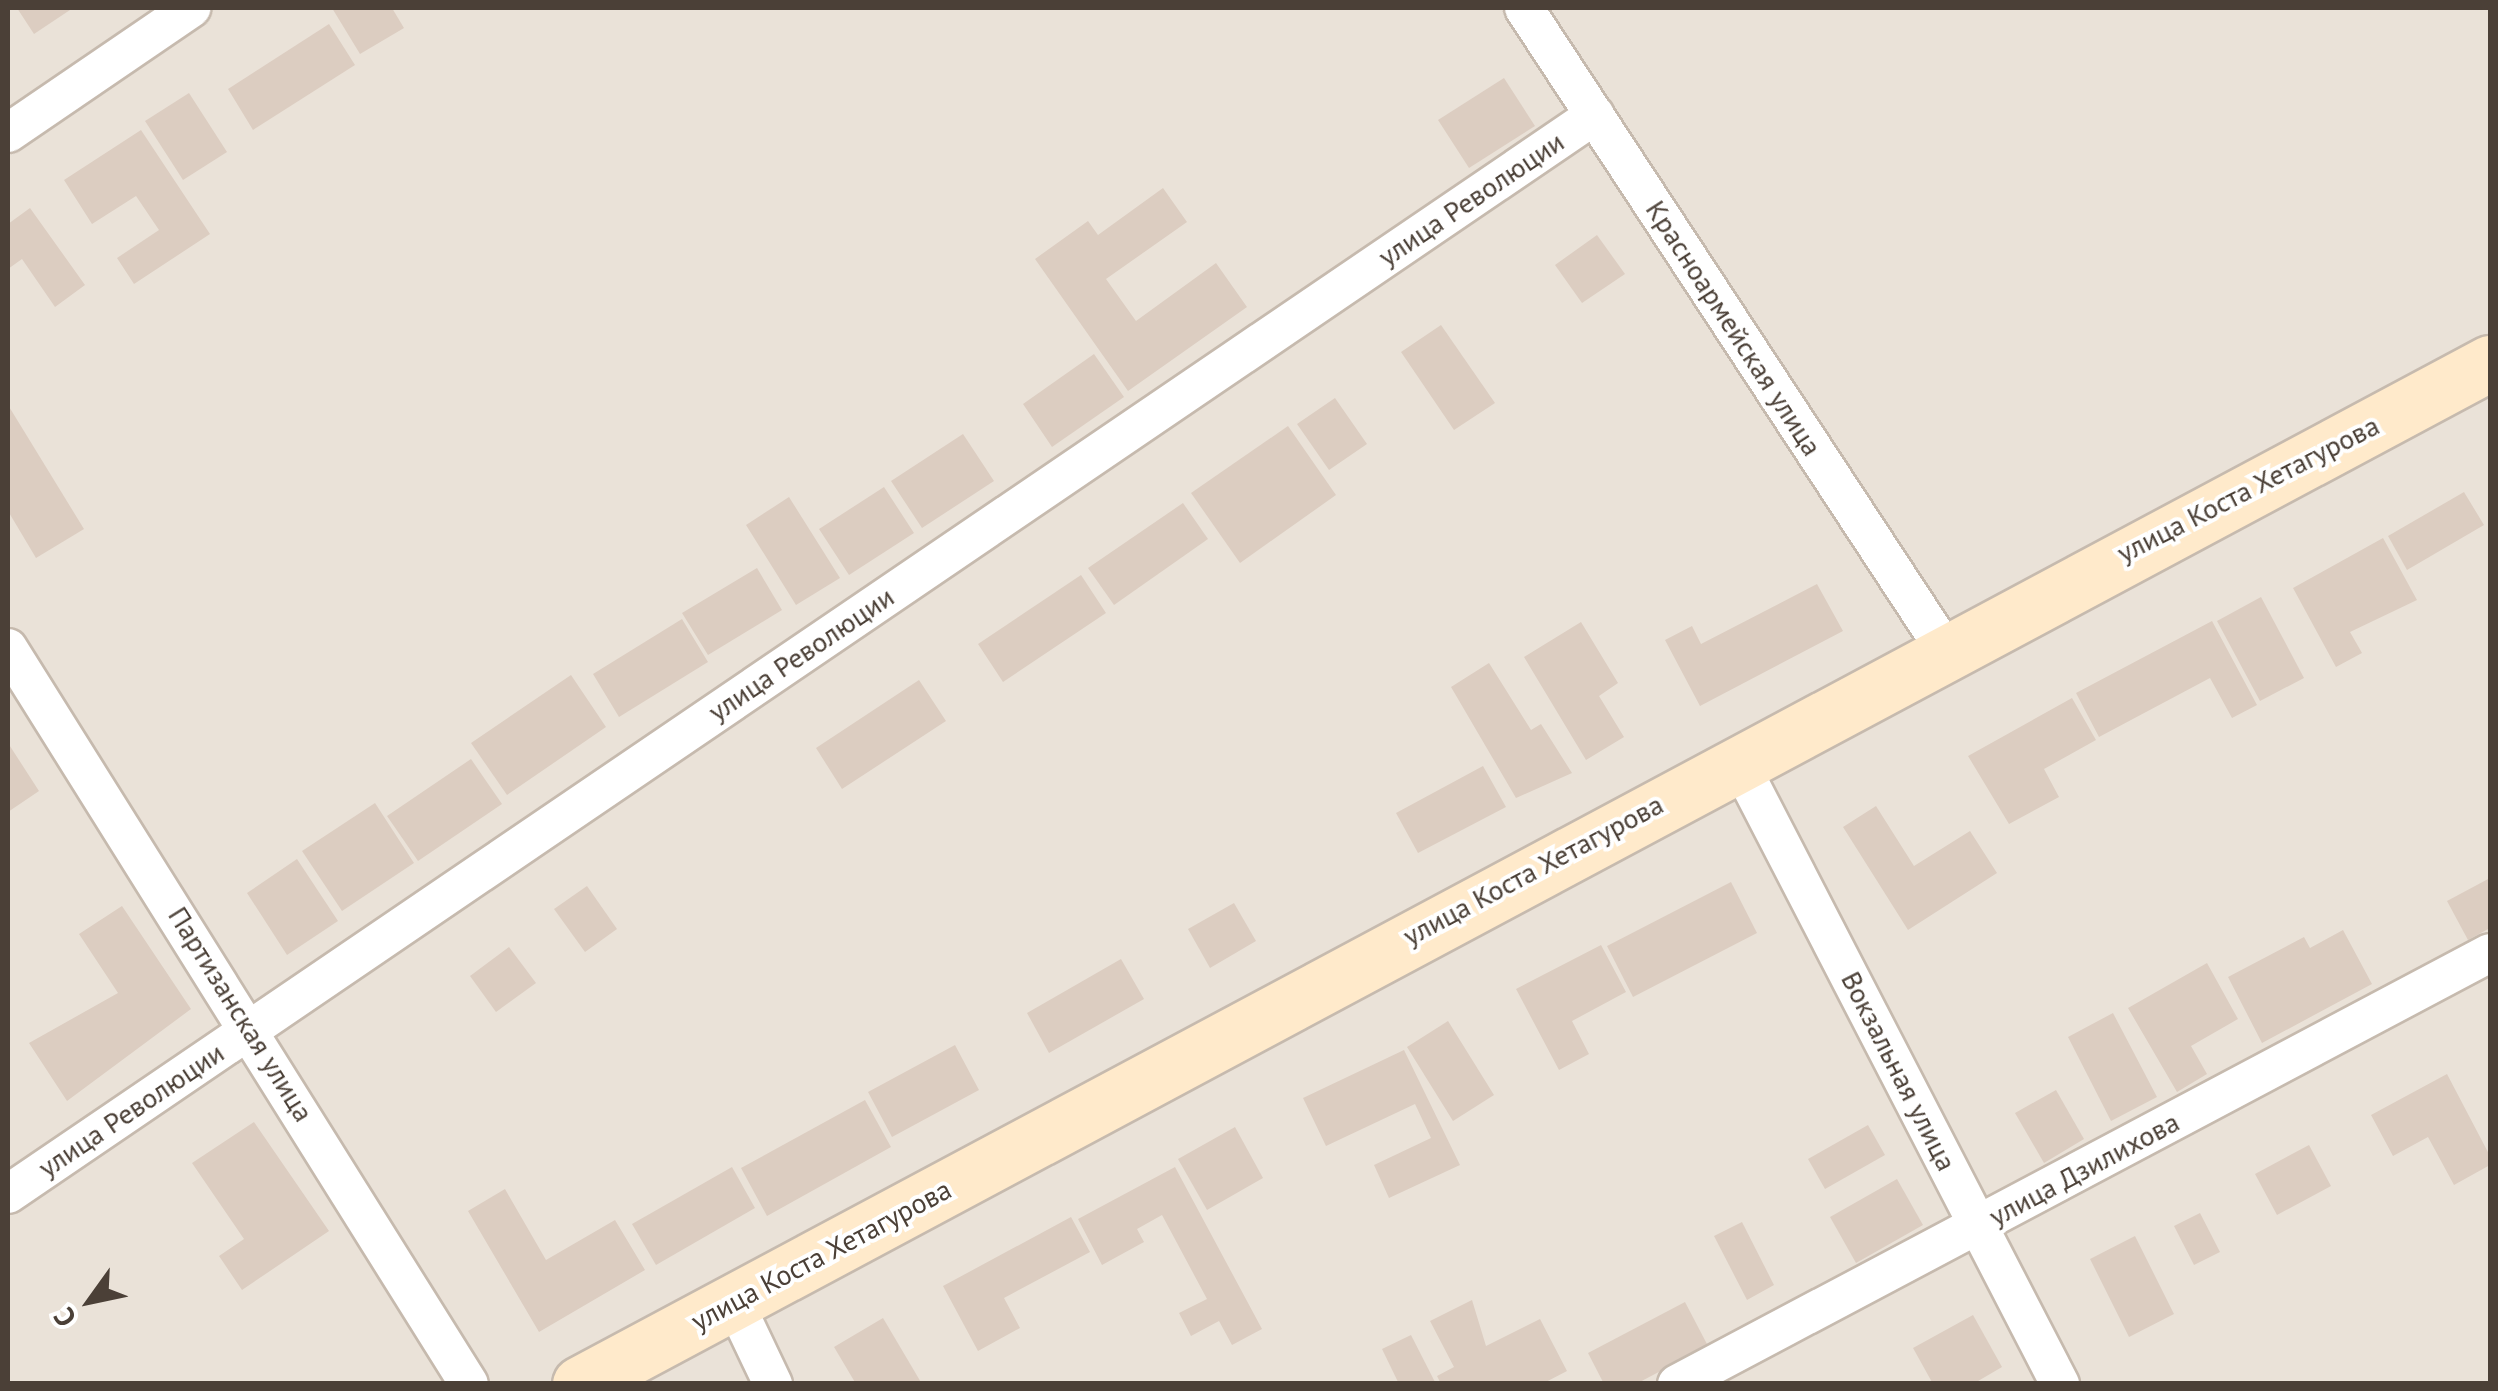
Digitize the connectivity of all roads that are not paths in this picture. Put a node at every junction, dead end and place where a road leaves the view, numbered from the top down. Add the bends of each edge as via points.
1 (190, 8) edge
2 (1524, 8) edge
3 (1595, 115) junction
4 (8, 132) edge
5 (2490, 364) edge
6 (8, 648) edge
7 (1944, 648) junction
8 (1737, 759) junction
9 (2490, 953) edge
10 (252, 1028) junction
11 (8, 1194) edge
12 (1978, 1225) junction
13 (734, 1302) junction
14 (469, 1384) edge
15 (580, 1384) edge
16 (773, 1384) edge
17 (1677, 1384) edge
18 (2060, 1384) edge

1 - 4 street
2 - 3 street, Красноармейская улица
3 - 7 street, Красноармейская улица
3 - 10 street, улица Революции
5 - 7 main road, улица Коста Хетагурова
6 - 10 street, Партизанская улица
7 - 8 main road, улица Коста Хетагурова
8 - 12 street, Вокзальная улица
8 - 13 main road, улица Коста Хетагурова
9 - 12 street, улица Дзилихова
10 - 11 street, улица Революции
10 - 14 street, Партизанская улица
12 - 17 street, улица Дзилихова
12 - 18 street, Вокзальная улица
13 - 15 main road, улица Коста Хетагурова
13 - 16 street

